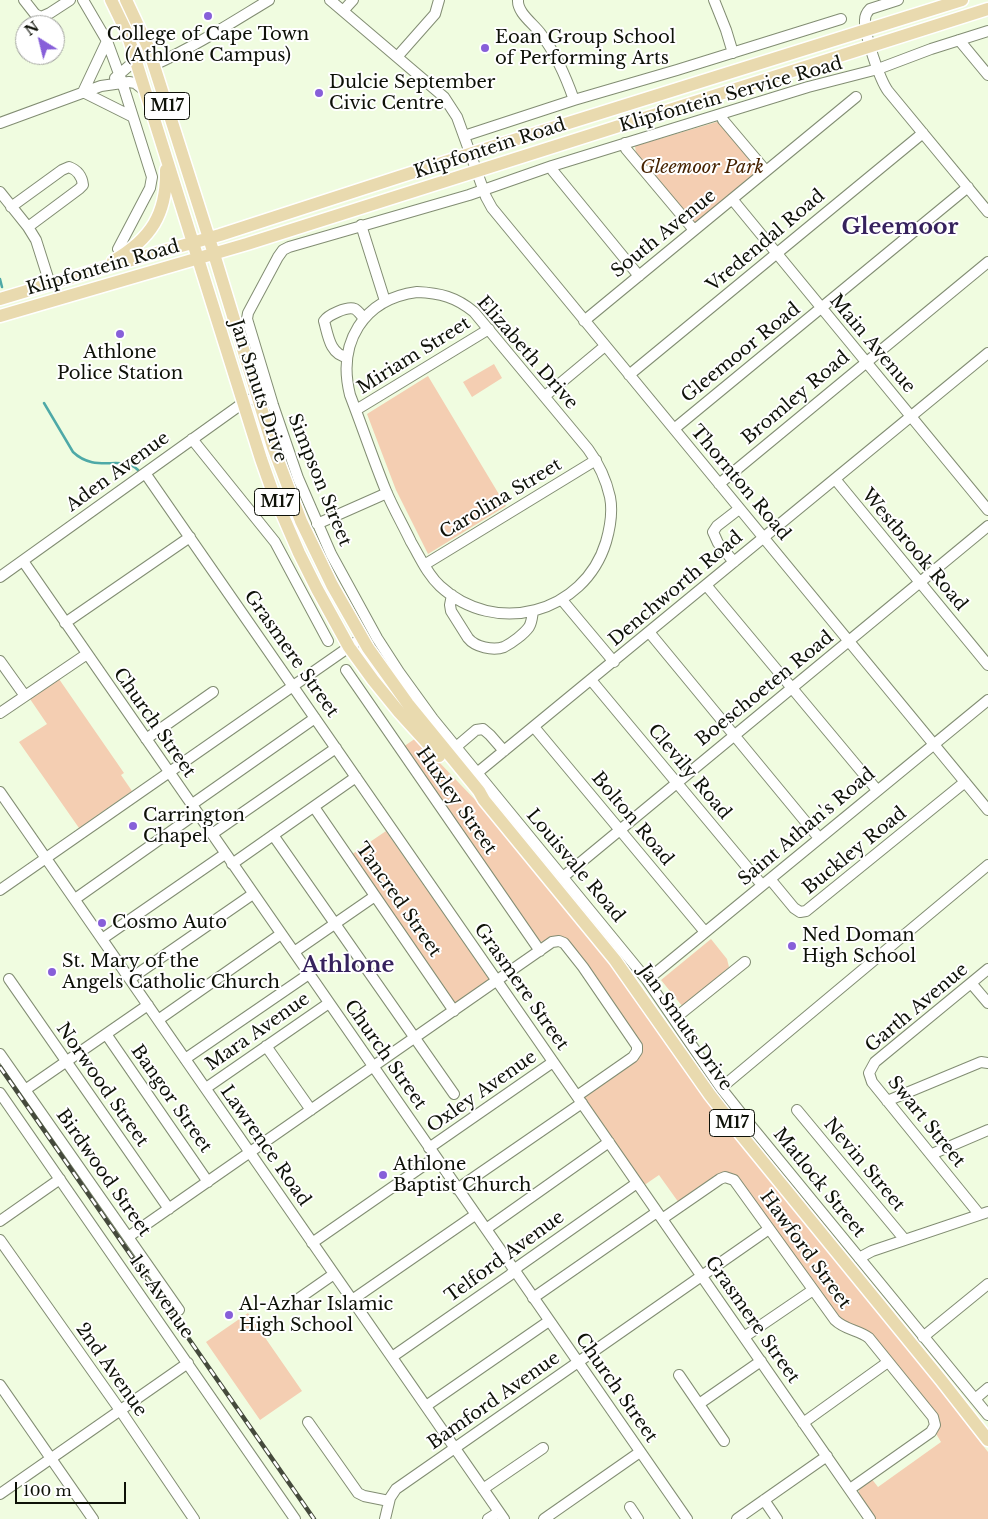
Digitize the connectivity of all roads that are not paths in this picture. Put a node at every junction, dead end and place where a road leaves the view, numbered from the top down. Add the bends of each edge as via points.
1 (24, 0) edge
2 (70, 0) edge
3 (83, 0) edge
4 (111, 0) edge
5 (126, 0) edge
6 (269, 0) edge
7 (330, 0) edge
8 (353, 0) edge
9 (439, 0) edge
10 (518, 0) edge
11 (714, 0) edge
12 (898, 0) edge
13 (962, 0) edge
14 (988, 10) edge
15 (343, 11) junction
16 (841, 19) dead end
17 (866, 30) junction
18 (988, 31) edge
19 (959, 40) junction
20 (107, 41) junction
21 (871, 47) junction
22 (733, 52) junction
23 (135, 56) junction
24 (397, 57) junction
25 (154, 65) junction
26 (878, 70) junction
27 (988, 74) edge
28 (121, 78) junction
29 (144, 90) junction
30 (83, 92) junction
31 (856, 97) dead end
32 (574, 100) junction
33 (721, 114) junction
34 (133, 118) junction
35 (0, 123) edge
36 (923, 133) junction
37 (464, 136) junction
38 (625, 143) junction
39 (471, 154) junction
40 (166, 155) junction
41 (552, 166) junction
42 (477, 171) junction
43 (766, 171) junction
44 (968, 187) junction
45 (484, 190) junction
46 (0, 192) edge
47 (732, 199) junction
48 (11, 207) junction
49 (988, 212) edge
50 (361, 226) junction
51 (28, 227) junction
52 (694, 230) junction
53 (208, 238) junction
54 (193, 243) junction
55 (118, 248) dead end
56 (776, 253) junction
57 (214, 254) junction
58 (198, 258) junction
59 (988, 262) edge
60 (100, 269) junction
61 (639, 276) junction
62 (50, 284) junction
63 (0, 300) edge
64 (385, 301) junction
65 (821, 308) junction
66 (1, 316) edge
67 (364, 319) junction
68 (584, 320) junction
69 (489, 329) junction
70 (605, 346) junction
71 (988, 354) edge
72 (347, 357) junction
73 (866, 362) junction
74 (629, 375) junction
75 (256, 396) junction
76 (545, 396) junction
77 (243, 403) junction
78 (356, 410) junction
79 (911, 417) junction
80 (674, 429) junction
81 (192, 439) junction
82 (596, 460) junction
83 (145, 473) junction
84 (835, 479) junction
85 (719, 484) junction
86 (387, 493) junction
87 (739, 509) junction
88 (988, 510) edge
89 (317, 524) junction
90 (988, 526) edge
91 (190, 537) junction
92 (764, 538) junction
93 (23, 561) junction
94 (734, 562) junction
95 (424, 565) junction
96 (0, 577) edge
97 (920, 582) junction
98 (706, 585) junction
99 (452, 595) junction
100 (562, 600) junction
101 (533, 611) junction
102 (65, 623) junction
103 (649, 632) junction
104 (362, 638) junction
105 (328, 641) dead end
106 (849, 641) junction
107 (349, 647) junction
108 (87, 654) junction
109 (0, 661) edge
110 (614, 662) junction
111 (988, 665) edge
112 (346, 670) dead end
113 (592, 680) junction
114 (293, 686) junction
115 (792, 688) junction
116 (213, 692) dead end
117 (25, 696) junction
118 (988, 700) edge
119 (0, 714) edge
120 (315, 718) junction
121 (534, 727) junction
122 (734, 735) junction
123 (146, 739) junction
124 (933, 744) junction
125 (456, 747) junction
126 (336, 748) junction
127 (504, 751) junction
128 (169, 772) junction
129 (477, 773) junction
130 (356, 777) junction
131 (965, 782) junction
132 (678, 783) junction
133 (877, 790) junction
134 (0, 792) edge
135 (484, 800) junction
136 (986, 803) edge
137 (314, 807) junction
138 (194, 809) junction
139 (620, 830) junction
140 (212, 834) junction
141 (273, 835) junction
142 (819, 838) junction
143 (226, 854) junction
144 (46, 858) junction
145 (232, 864) junction
146 (988, 865) edge
147 (563, 877) junction
148 (766, 882) junction
149 (2, 885) edge
150 (253, 894) junction
151 (375, 896) junction
152 (75, 899) junction
153 (335, 924) junction
154 (705, 932) junction
155 (281, 934) junction
156 (102, 939) junction
157 (540, 951) junction
158 (294, 952) junction
159 (745, 962) dead end
160 (988, 970) edge
161 (309, 974) junction
162 (9, 980) dead end
163 (130, 980) junction
164 (647, 980) junction
165 (497, 981) junction
166 (972, 983) junction
167 (329, 1002) junction
168 (988, 1003) edge
169 (148, 1005) junction
170 (454, 1011) junction
171 (158, 1020) junction
172 (674, 1020) junction
173 (106, 1034) junction
174 (415, 1038) junction
175 (266, 1046) junction
176 (0, 1054) edge
177 (185, 1059) junction
178 (66, 1062) junction
179 (553, 1062) junction
180 (987, 1062) edge
181 (373, 1067) junction
182 (869, 1073) joint
183 (206, 1088) junction
184 (721, 1088) junction
185 (25, 1090) junction
186 (0, 1093) edge
187 (454, 1094) dead end
188 (579, 1100) junction
189 (887, 1101) junction
190 (311, 1110) junction
191 (797, 1110) dead end
192 (988, 1130) edge
193 (609, 1142) junction
194 (250, 1153) junction
195 (432, 1153) junction
196 (932, 1154) junction
197 (60, 1180) junction
198 (208, 1182) junction
199 (637, 1183) junction
200 (457, 1189) junction
201 (169, 1209) junction
202 (984, 1213) edge
203 (475, 1215) junction
204 (660, 1215) junction
205 (0, 1221) edge
206 (769, 1229) junction
207 (486, 1230) junction
208 (128, 1237) junction
209 (0, 1240) edge
210 (905, 1240) junction
211 (312, 1243) junction
212 (859, 1258) junction
213 (514, 1271) junction
214 (334, 1274) junction
215 (702, 1276) junction
216 (988, 1284) edge
217 (813, 1290) junction
218 (533, 1298) junction
219 (352, 1300) junction
220 (291, 1304) dead end
221 (179, 1310) dead end
222 (549, 1321) junction
223 (744, 1337) junction
224 (923, 1337) junction
225 (392, 1357) junction
226 (761, 1361) junction
227 (578, 1362) junction
228 (888, 1362) junction
229 (188, 1364) junction
230 (679, 1375) dead end
231 (0, 1385) edge
232 (988, 1388) edge
233 (975, 1399) junction
234 (699, 1404) junction
235 (426, 1406) junction
236 (120, 1410) junction
237 (988, 1415) edge
238 (308, 1422) dead end
239 (803, 1422) junction
240 (988, 1440) edge
241 (724, 1441) dead end
242 (455, 1448) junction
243 (543, 1448) dead end
244 (640, 1452) junction
245 (826, 1456) junction
246 (51, 1458) junction
247 (483, 1489) junction
248 (850, 1489) junction
249 (0, 1494) edge
250 (764, 1500) junction
251 (389, 1501) junction
252 (630, 1507) dead end
253 (501, 1515) edge
254 (93, 1519) edge
255 (194, 1519) edge
256 (295, 1519) edge
257 (385, 1519) edge
258 (488, 1519) edge
259 (544, 1519) edge
260 (638, 1519) edge
261 (687, 1519) edge
262 (736, 1519) edge
263 (777, 1519) edge
264 (870, 1519) edge

1 - 2 street via 41,17
3 - 20 street
4 - 23 main road, Jan Smuts Drive / M17
5 - 25 main road, Jan Smuts Drive / M17
6 - 25 street
7 - 15 street, Thornton Road
8 - 15 street
9 - 24 street via 434,14
10 - 32 street via 520,10 541,33 560,64
11 - 22 street
12 - 17 street via 870,9 865,20
13 - 17 main road, Klipfontein Road
14 - 21 main road, Klipfontein Road
15 - 24 street, Thornton Road
16 - 22 street
17 - 21 street
17 - 39 main road, Klipfontein Road
18 - 19 street, Klipfontein Service Road
19 - 26 street, Klipfontein Service Road
19 - 27 street
20 - 28 street
20 - 30 street
21 - 26 street
21 - 42 main road, Klipfontein Road
22 - 32 street
23 - 28 street
23 - 29 main road, Jan Smuts Drive / M17
24 - 37 street, Thornton Road via 450,104
25 - 53 main road, Jan Smuts Drive / M17
26 - 33 street, Klipfontein Service Road via 821,83
26 - 36 street via 888,91
28 - 29 street
28 - 30 street
28 - 34 street
29 - 40 main road, Jan Smuts Drive / M17
30 - 34 street
30 - 35 street
31 - 43 street, South Avenue
32 - 37 street
33 - 38 street, Klipfontein Service Road
33 - 43 street
34 - 55 street via 151,173 151,183
36 - 44 street
36 - 56 street, Vredendal Road
37 - 39 street, Thornton Road
38 - 41 street, Klipfontein Service Road
38 - 52 street via 628,151
39 - 42 street, Thornton Road
39 - 53 main road, Klipfontein Road
40 - 54 main road, Jan Smuts Drive / M17
40 - 60 main road via 164,201 156,220 135,247
41 - 45 street, Klipfontein Service Road
41 - 61 street
42 - 45 street, Thornton Road
42 - 57 main road, Klipfontein Road
43 - 47 street, South Avenue
44 - 49 street
44 - 65 street, Gleemoor Road
45 - 50 street, Simpson Street
45 - 68 street, Thornton Road via 492,208
46 - 48 street
47 - 52 street, South Avenue
47 - 56 street, Main Avenue
48 - 51 street
48 - 51 street via 62,170 69,167 75,170 83,185
50 - 64 street
50 - 89 street, Simpson Street via 283,250 247,316 275,412
51 - 62 street via 36,240
52 - 61 street, South Avenue
53 - 54 main road, Klipfontein Road
53 - 57 main road, Jan Smuts Drive / M17
54 - 58 main road, Jan Smuts Drive / M17
54 - 60 main road, Klipfontein Road
56 - 65 street, Main Avenue
56 - 74 street, Vredendal Road
57 - 58 main road, Klipfontein Road
57 - 75 main road, Jan Smuts Drive / M17
58 - 66 main road, Klipfontein Road
58 - 77 main road, Jan Smuts Drive / M17
59 - 73 street, Bromley Road
60 - 62 main road, Klipfontein Road
61 - 68 street, South Avenue
62 - 63 main road, Klipfontein Road
64 - 67 street, Elizabeth Drive
64 - 69 street, Elizabeth Drive via 417,292 442,294 468,307
65 - 73 street, Main Avenue
65 - 80 street, Gleemoor Road
67 - 72 street, Elizabeth Drive
67 - 72 street via 356,310 349,308 328,315 324,321 335,352
68 - 70 street, Thornton Road
69 - 76 street, Elizabeth Drive
69 - 78 street, Miriam Street
70 - 74 street, Thornton Road
70 - 76 street
71 - 79 street, Denchworth Road
72 - 78 street, Elizabeth Drive via 346,380
73 - 79 street, Main Avenue
73 - 85 street, Bromley Road
74 - 80 street, Thornton Road
75 - 77 street, Aden Avenue
75 - 104 main road, Jan Smuts Drive / M17 via 301,521
76 - 82 street, Elizabeth Drive
77 - 81 street, Aden Avenue
77 - 107 main road, Jan Smuts Drive / M17 via 287,525
78 - 86 street, Elizabeth Drive
79 - 84 street, Denchworth Road
79 - 88 street, Main Avenue
80 - 85 street, Thornton Road
81 - 83 street, Aden Avenue
81 - 105 street via 275,542
82 - 95 street, Carolina Street
82 - 100 street, Elizabeth Drive via 610,499 608,536 598,562 588,576
83 - 91 street, Grasmere Street
83 - 93 street, Aden Avenue
84 - 92 street, Denchworth Road
84 - 97 street, Westbrook Road
85 - 87 street, Thornton Road
86 - 89 street
86 - 95 street, Elizabeth Drive
87 - 92 street, Thornton Road
87 - 94 street via 713,532
89 - 125 street, Simpson Street via 377,638 413,693
90 - 97 street, Boeschoeten Road
91 - 102 street
91 - 114 street, Grasmere Street
92 - 94 street, Denchworth Road
92 - 106 street, Thornton Road
93 - 96 street, Aden Avenue
93 - 102 street, Church Street
94 - 98 street, Denchworth Road
95 - 99 street, Elizabeth Drive via 440,586
97 - 106 street, Boeschoeten Road
97 - 111 street, Westbrook Road
98 - 103 street, Denchworth Road
98 - 115 street
99 - 101 street, Elizabeth Drive via 486,611 505,614
99 - 101 street via 451,611 468,638 478,645 498,648 507,645 528,629
100 - 101 street, Elizabeth Drive
100 - 110 street
102 - 108 street, Church Street
103 - 110 street, Denchworth Road
103 - 122 street
104 - 107 street
104 - 135 main road, Jan Smuts Drive / M17 via 408,704
106 - 115 street, Boeschoeten Road
106 - 124 street, Thornton Road
107 - 114 street
107 - 135 main road, Jan Smuts Drive / M17 via 399,712
108 - 117 street
108 - 123 street, Church Street
109 - 117 street
110 - 113 street, Denchworth Road
112 - 157 street, Huxley Street
113 - 121 street, Denchworth Road
113 - 132 street, Clevily Road
114 - 120 street, Grasmere Street
114 - 128 street
115 - 122 street, Boeschoeten Road
115 - 133 street
116 - 123 street
117 - 119 street
118 - 124 street, Saint Athan's Road
120 - 126 street, Grasmere Street
120 - 138 street
121 - 127 street, Denchworth Road
121 - 139 street, Bolton Road
122 - 132 street, Boeschoeten Road
122 - 142 street
123 - 128 street, Church Street
124 - 131 street, Thornton Road
124 - 133 street, Saint Athan's Road
125 - 127 street via 476,730 483,729
125 - 129 street, Simpson Street
126 - 130 street, Grasmere Street
126 - 140 street
127 - 129 street, Denchworth Road
128 - 138 street, Church Street
128 - 144 street
129 - 147 street, Louisvale Road
130 - 137 street
130 - 165 street, Grasmere Street
131 - 136 street, Thornton Road
131 - 148 street, Buckley Road via 806,912 794,908
132 - 139 street, Boeschoeten Road
132 - 148 street, Clevily Road
133 - 142 street, Saint Athan's Road
134 - 144 street, Lawrence Road
135 - 240 main road, Jan Smuts Drive / M17 via 615,960 738,1131
137 - 141 street
137 - 151 street, Tancred Street
138 - 140 street, Church Street
138 - 152 street
139 - 147 street, Boeschoeten Road
139 - 154 street, Bolton Road
140 - 143 street, Church Street
141 - 145 street
141 - 153 street
142 - 148 street, Saint Athan's Road
143 - 145 street, Church Street
143 - 156 street
144 - 149 street
144 - 152 street, Lawrence Road
145 - 150 street, Church Street
146 - 184 street
147 - 164 street, Louisvale Road
148 - 154 street, Saint Athan's Road
150 - 155 street, Church Street
150 - 163 street
151 - 153 street
151 - 170 street, Tancred Street
152 - 156 street, Lawrence Road
153 - 158 street
153 - 174 street
154 - 164 street, Saint Athan's Road
155 - 158 street, Church Street
155 - 171 street
156 - 163 street, Lawrence Road
157 - 165 street
157 - 188 street via 554,941 564,943 637,1046 633,1057
158 - 161 street, Church Street
159 - 172 street
160 - 166 street, Garth Avenue
161 - 167 street, Church Street
161 - 177 street
162 - 178 street, Norwood Street
163 - 169 street, Lawrence Road
164 - 172 street, Matlock Street
165 - 170 street
165 - 179 street, Grasmere Street
166 - 168 street
166 - 182 street, Garth Avenue via 875,1062
167 - 175 street, Mara Avenue
167 - 181 street, Church Street
169 - 171 street, Lawrence Road
169 - 173 street
170 - 174 street
171 - 177 street, Lawrence Road
172 - 184 street, Matlock Street
173 - 178 street
173 - 198 street, Bangor Street
174 - 181 street
174 - 187 street
175 - 183 street, Mara Avenue
175 - 190 street
176 - 185 street, Birdwood Street
177 - 183 street, Lawrence Road
178 - 185 street
178 - 201 street, Norwood Street
179 - 188 street, Grasmere Street
179 - 195 street, Oxley Avenue
180 - 189 street via 980,1062
181 - 190 street
181 - 195 street, Church Street
182 - 189 street, Swart Street
183 - 194 street, Lawrence Road
184 - 212 street, Matlock Street
185 - 208 street, Birdwood Street
186 - 197 street, 1st Avenue
188 - 193 street, Grasmere Street
188 - 200 street
189 - 196 street, Swart Street
190 - 194 street
191 - 210 street, Nevin Street
192 - 196 street
193 - 199 street, Grasmere Street
193 - 207 street
194 - 198 street
194 - 211 street, Lawrence Road
195 - 200 street, Church Street
195 - 211 street, Oxley Avenue
196 - 202 street, Swart Street
197 - 205 street
197 - 229 street, 1st Avenue
198 - 201 street
199 - 204 street, Grasmere Street
199 - 213 street, Telford Avenue
200 - 203 street, Church Street
201 - 208 street
202 - 210 street
203 - 207 street, Church Street
203 - 219 street
204 - 206 street, Hawford Street via 720,1179 728,1178 736,1182
204 - 215 street, Grasmere Street
204 - 218 street
206 - 215 street, Bamford Avenue
206 - 217 street, Hawford Street
207 - 213 street, Church Street
208 - 221 street, Birdwood Street
209 - 236 street, 2nd Avenue
210 - 212 street
211 - 214 street, Lawrence Road
212 - 224 street, Matlock Street
213 - 218 street, Church Street
213 - 225 street, Telford Avenue
214 - 219 street, Lawrence Road
214 - 220 street
215 - 223 street, Grasmere Street
215 - 227 street, Bamford Avenue
216 - 224 street
217 - 223 street
217 - 228 street, Hawford Street via 837,1323 866,1336
218 - 222 street, Church Street
219 - 225 street, Lawrence Road
222 - 227 street, Church Street
222 - 235 street
223 - 226 street, Grasmere Street
224 - 233 street, Matlock Street
225 - 235 street, Lawrence Road
226 - 234 street
226 - 239 street, Grasmere Street
227 - 242 street, Bamford Avenue
227 - 244 street, Church Street
228 - 239 street
228 - 248 street, Hawford Street via 933,1417 935,1425 929,1434
229 - 236 street
229 - 256 street, 1st Avenue
230 - 234 street
231 - 246 street
232 - 233 street
233 - 237 street, Matlock Street
234 - 241 street
235 - 242 street, Lawrence Road
236 - 246 street
236 - 255 street, 2nd Avenue
238 - 251 street via 358,1494
239 - 245 street, Grasmere Street
242 - 247 street, Lawrence Road
242 - 251 street, Bamford Avenue via 396,1489
243 - 247 street
244 - 259 street
244 - 261 street, Church Street
245 - 248 street, Grasmere Street
245 - 250 street
246 - 249 street
246 - 254 street
247 - 253 street, Lawrence Road
248 - 264 street, Grasmere Street
250 - 262 street
250 - 263 street
251 - 257 street
252 - 260 street
253 - 258 street

